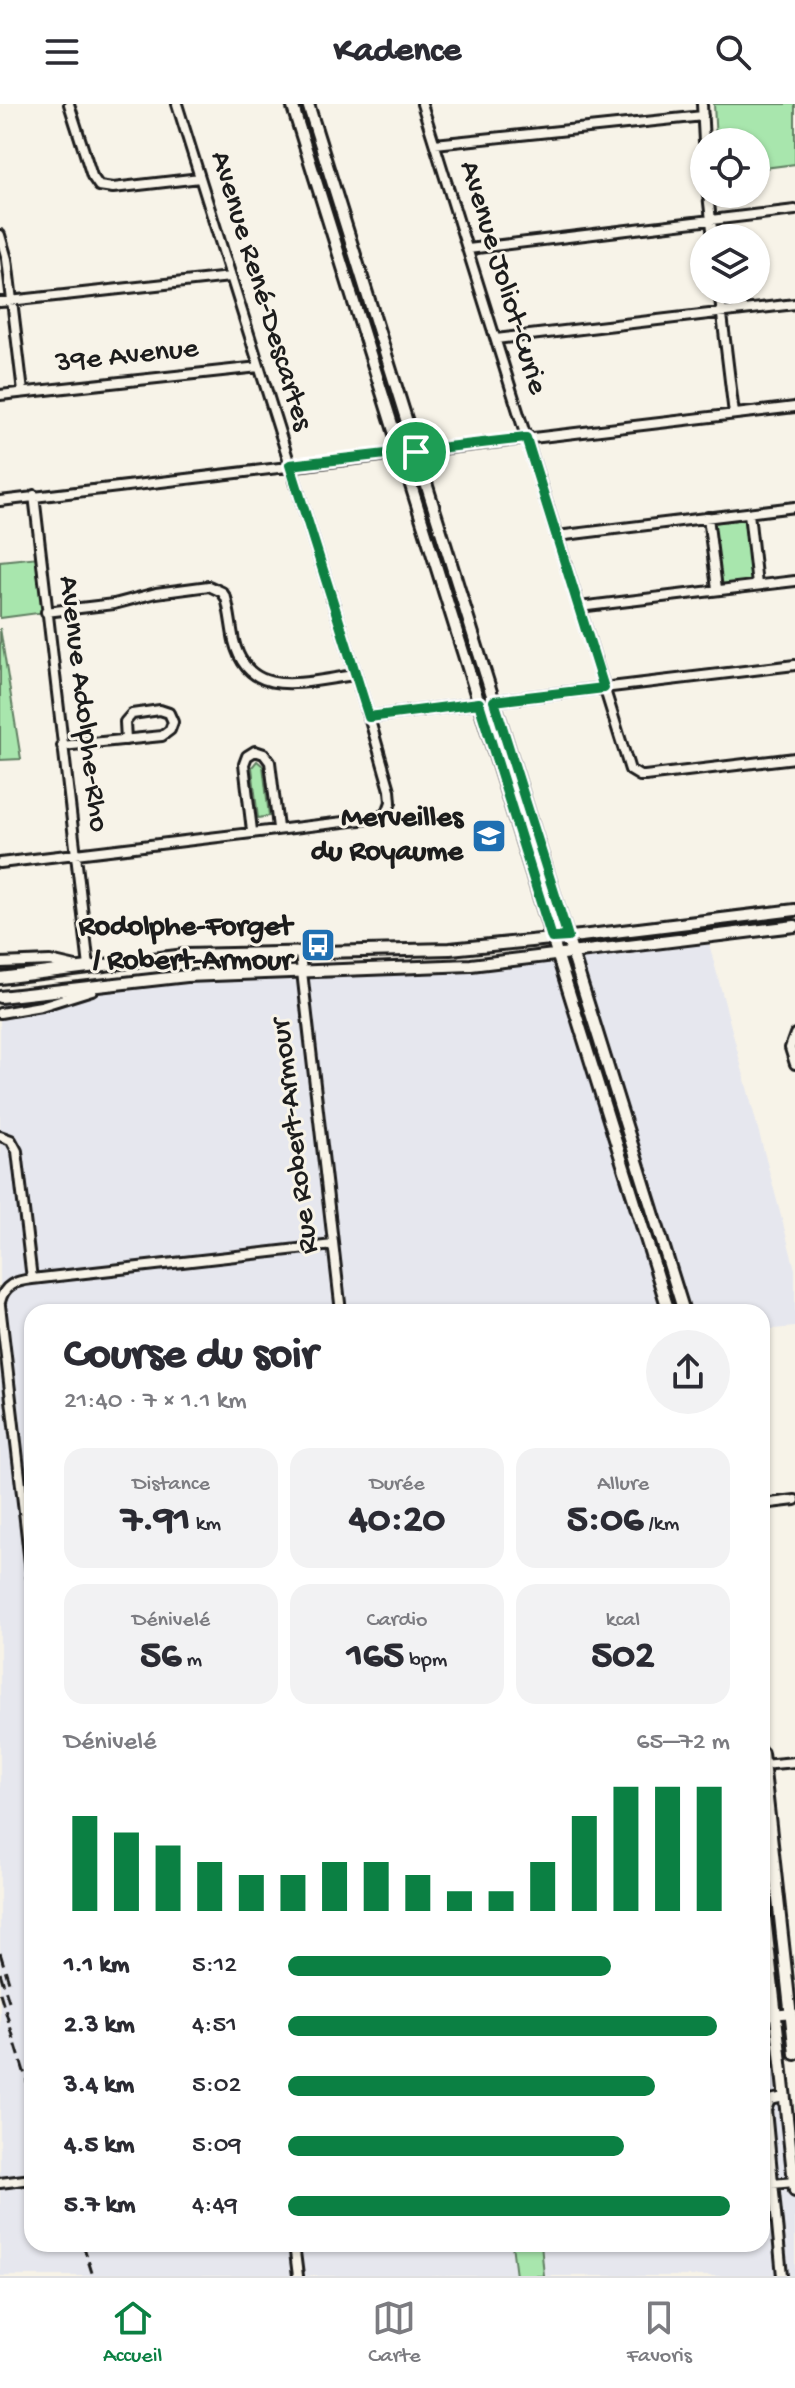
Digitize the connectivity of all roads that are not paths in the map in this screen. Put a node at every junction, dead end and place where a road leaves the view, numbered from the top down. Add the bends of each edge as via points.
1 (69, 104) edge
2 (177, 104) edge
3 (292, 104) edge
4 (308, 104) edge
5 (422, 104) edge
6 (702, 104) edge
7 (703, 116) junction
8 (703, 128) edge
9 (435, 144) junction
10 (200, 178) junction
11 (710, 208) edge
12 (795, 210) edge
13 (711, 220) junction
14 (711, 224) edge
15 (0, 235) edge
16 (468, 249) junction
17 (230, 277) junction
18 (11, 301) junction
19 (0, 302) edge
20 (720, 304) edge
21 (795, 304) edge
22 (721, 312) junction
23 (496, 339) junction
24 (259, 367) junction
25 (23, 392) junction
26 (0, 395) edge
27 (795, 407) edge
28 (734, 414) junction
29 (526, 438) junction
30 (416, 452) junction
31 (401, 453) junction
32 (290, 465) junction
33 (34, 495) junction
34 (0, 501) edge
35 (795, 507) edge
36 (749, 513) junction
37 (708, 517) junction
38 (557, 536) junction
39 (795, 581) edge
40 (757, 585) junction
41 (717, 589) junction
42 (579, 607) junction
43 (46, 612) junction
44 (795, 665) edge
45 (356, 675) junction
46 (604, 688) junction
47 (494, 701) junction
48 (479, 703) junction
49 (369, 717) junction
50 (126, 740) junction
51 (62, 746) junction
52 (795, 758) edge
53 (278, 828) junction
54 (252, 831) junction
55 (76, 854) junction
56 (0, 863) edge
57 (795, 910) edge
58 (795, 926) edge
59 (568, 937) junction
60 (552, 938) junction
61 (574, 953) junction
62 (300, 954) junction
63 (557, 954) junction
64 (185, 955) junction
65 (0, 963) edge
66 (85, 967) junction
67 (302, 972) junction
68 (187, 976) junction
69 (0, 978) edge
70 (113, 983) junction
71 (0, 997) edge
72 (0, 1013) edge
73 (795, 1034) edge
74 (795, 1064) edge
75 (3, 1136) edge
76 (333, 1245) junction
77 (32, 1279) junction
78 (0, 1304) edge
79 (340, 1304) edge
80 (666, 1304) edge
81 (682, 1304) edge
82 (24, 1465) edge
83 (795, 1500) edge
84 (770, 1503) edge
85 (770, 1761) edge
86 (795, 1762) edge
87 (770, 1826) edge
88 (770, 1961) edge
89 (793, 2013) edge
90 (770, 2015) edge
91 (776, 2015) junction
92 (795, 2054) edge
93 (784, 2097) junction
94 (770, 2100) edge
95 (770, 2152) edge
96 (24, 2180) edge
97 (794, 2182) edge
98 (0, 2183) edge
99 (770, 2184) edge
100 (773, 2184) junction
101 (795, 2191) edge
102 (295, 2252) edge
103 (298, 2276) edge
104 (782, 2276) edge

1 - 10 street via 99,186
2 - 10 street, Avenue René-Descartes
3 - 31 street
4 - 30 street
5 - 9 street, Avenue Joliot-Curie
6 - 7 street
7 - 8 street
7 - 9 street
9 - 16 street, Avenue Joliot-Curie
10 - 17 street, Avenue René-Descartes
11 - 13 street
12 - 13 street
13 - 14 street
13 - 16 street
15 - 18 street
16 - 23 street, Avenue Joliot-Curie
17 - 18 street
17 - 24 street, Avenue René-Descartes
18 - 19 street
18 - 25 street
20 - 22 street
21 - 22 street
22 - 23 street
22 - 28 street
23 - 29 street, Avenue Joliot-Curie
24 - 25 street, 39e Avenue
24 - 32 street, Avenue René-Descartes
25 - 26 street, 39e Avenue
27 - 28 street
28 - 29 street
29 - 30 street
29 - 38 street, Avenue Joliot-Curie
30 - 31 street
30 - 47 street
31 - 32 street
31 - 48 street
32 - 33 street
32 - 45 street, Avenue René-Descartes
33 - 34 street
33 - 43 street, Avenue Adolphe-Rho
35 - 36 street
36 - 37 street
36 - 40 street
37 - 38 street
37 - 41 street
38 - 42 street, Avenue Joliot-Curie
39 - 40 street
40 - 41 street
41 - 42 street
42 - 46 street, Avenue Joliot-Curie
43 - 45 street via 209,586 226,598 239,653 262,681
43 - 51 street, Avenue Adolphe-Rho
44 - 46 street
45 - 49 street, Avenue René-Descartes
46 - 47 street
46 - 52 street, Avenue Joliot-Curie via 635,773
47 - 59 street
48 - 49 street
48 - 60 street
49 - 53 street, Avenue René-Descartes via 390,790 387,813
50 - 50 street via 162,736 173,722 169,713 132,714 125,722
50 - 51 street
51 - 55 street, Avenue Adolphe-Rho
53 - 54 street
53 - 54 street via 270,762 255,751 244,764
54 - 55 street
55 - 56 street
55 - 66 street, Avenue Adolphe-Rho
57 - 59 street
58 - 61 street
59 - 60 street
59 - 61 street
60 - 62 street via 450,949
60 - 63 street
61 - 63 street
61 - 81 street
62 - 64 street
62 - 67 street, Rue Robert-Armour
63 - 67 street via 471,965
63 - 80 street
64 - 66 street
64 - 68 street
65 - 66 street via 50,961
66 - 69 street
67 - 68 street
67 - 76 street, Rue Robert-Armour
68 - 70 street
70 - 71 street
70 - 72 street
73 - 74 street via 790,1048
75 - 77 street via 17,1151
76 - 77 street
76 - 79 street, Rue Robert-Armour
77 - 78 street via 6,1288
78 - 82 street
83 - 84 street
85 - 86 street
87 - 89 street
88 - 91 street
89 - 91 street
89 - 92 street
90 - 91 street
91 - 93 street
93 - 94 street
93 - 97 street
95 - 100 street
96 - 98 street
97 - 100 street
97 - 101 street
99 - 100 street
100 - 104 street
102 - 103 street

